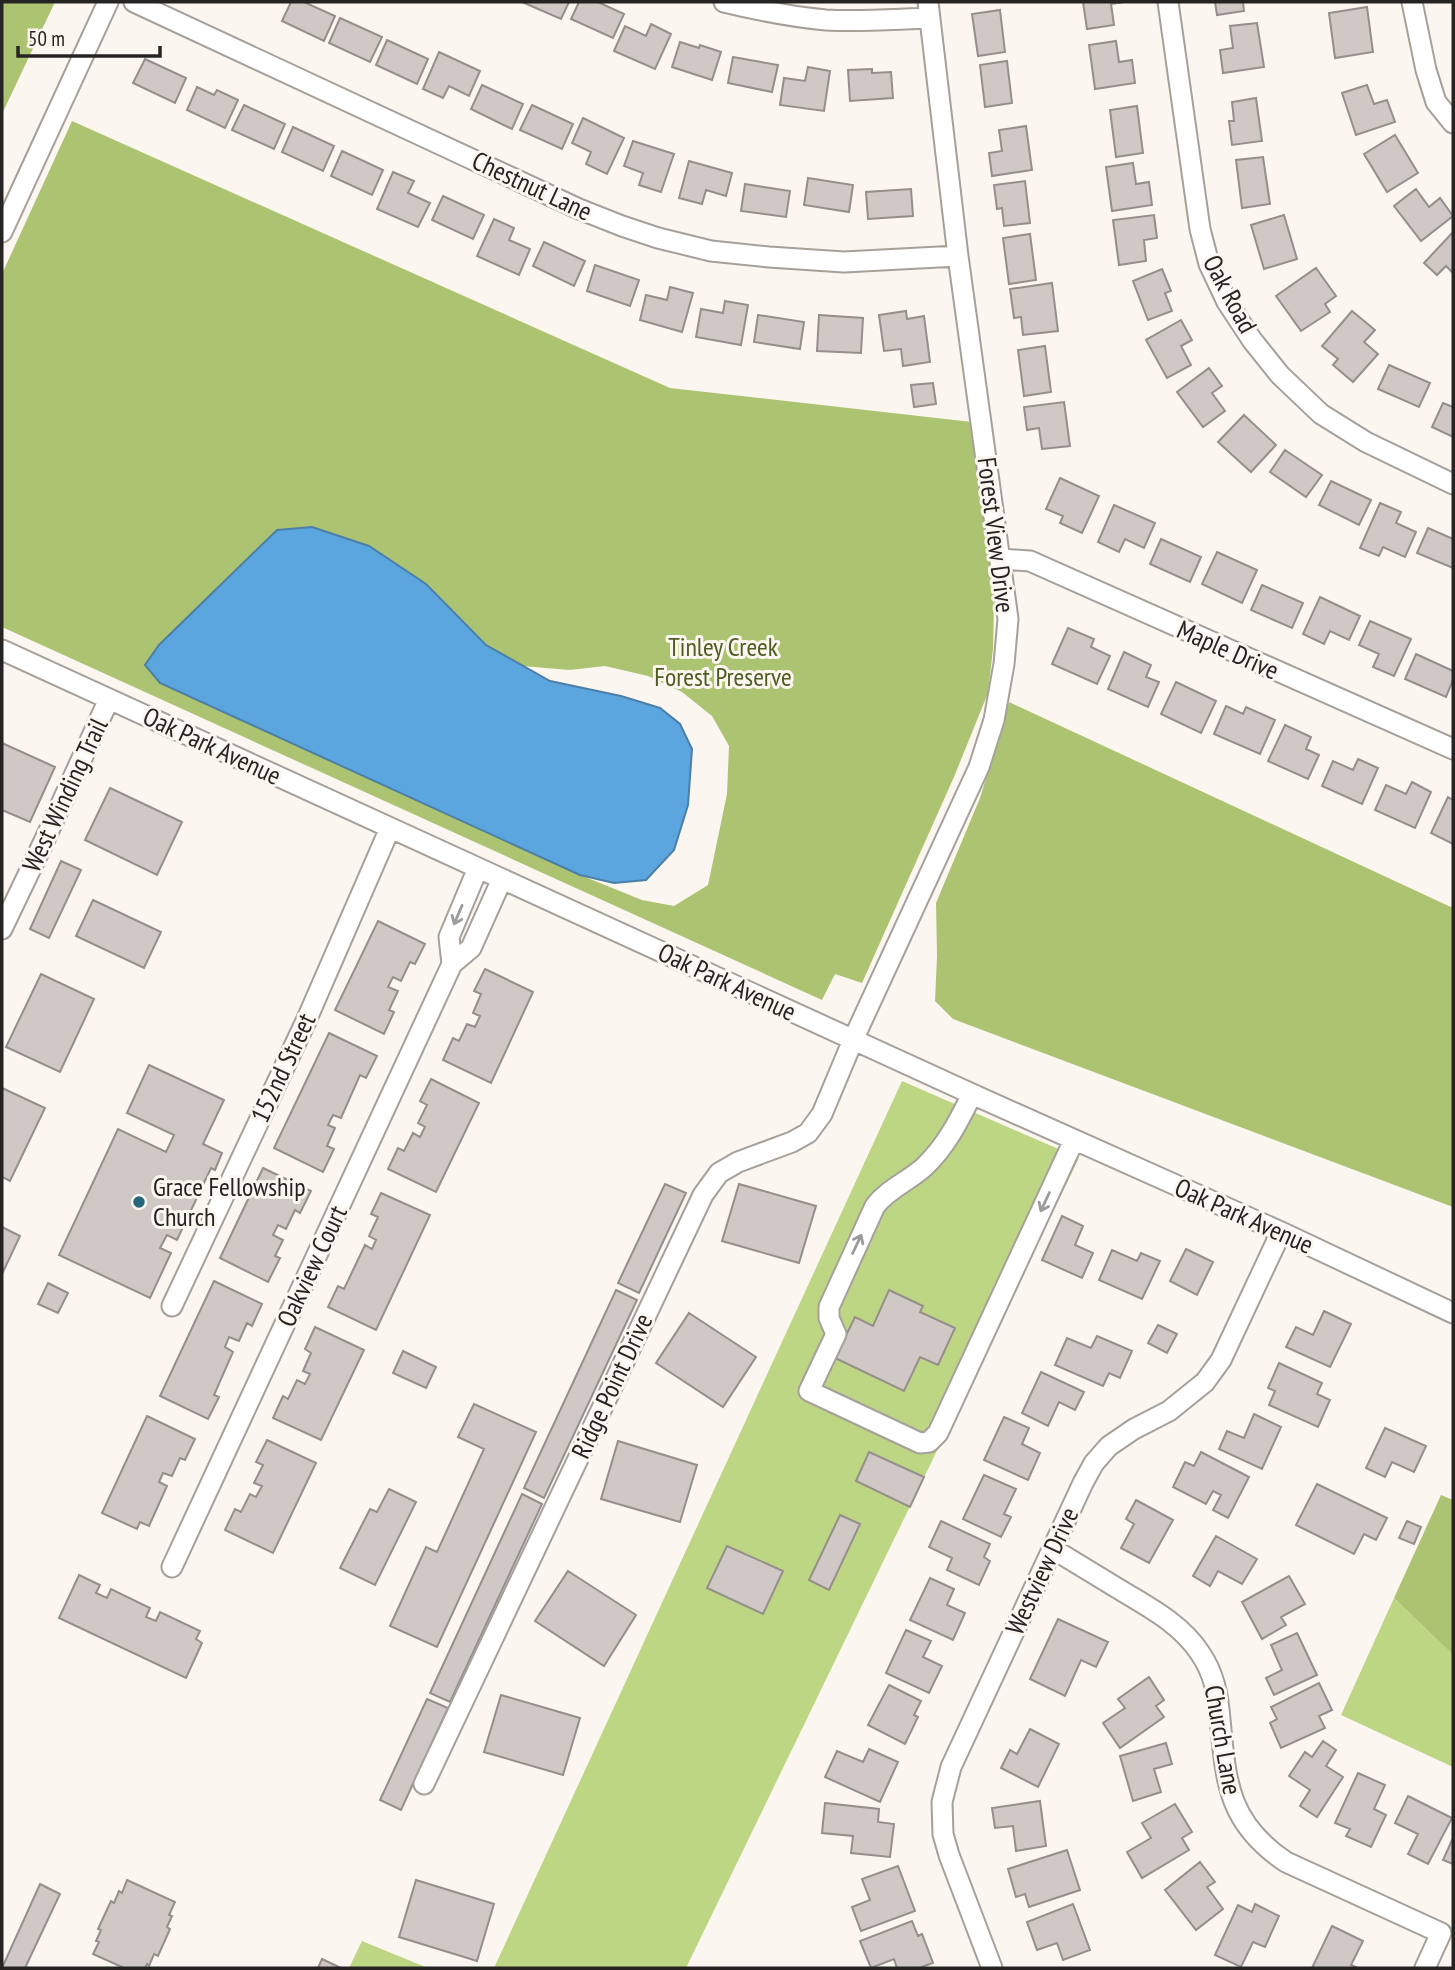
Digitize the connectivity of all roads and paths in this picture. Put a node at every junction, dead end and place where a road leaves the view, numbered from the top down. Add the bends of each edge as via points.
1 (107, 2) edge
2 (134, 2) edge
3 (724, 2) edge
4 (1168, 2) edge
5 (1412, 2) edge
6 (929, 10) edge
7 (1453, 123) edge
8 (2, 232) edge
9 (958, 256) junction
10 (1453, 484) edge
11 (1001, 559) junction
12 (2, 650) edge
13 (109, 699) junction
14 (1453, 750) edge
15 (390, 828) junction
16 (478, 868) junction
17 (502, 879) junction
18 (2, 929) edge
19 (452, 964) junction
20 (853, 1040) junction
21 (972, 1094) junction
22 (1074, 1140) junction
23 (1281, 1232) junction
24 (172, 1306) dead end
25 (1453, 1313) edge
26 (1053, 1549) junction
27 (172, 1567) dead end
28 (424, 1784) dead end
29 (992, 1968) edge
30 (1425, 1968) edge

1 - 8 street
2 - 9 street, Chestnut Lane via 579,209 658,238 711,251 844,262
3 - 6 street via 824,20 866,21
4 - 10 street, Oak Road via 1200,229 1209,264 1227,302 1280,375 1321,414 1366,442
5 - 7 street via 1436,102
6 - 9 street, Forest View Drive
9 - 11 street, Forest View Drive
11 - 14 street, Maple Drive via 1030,561
11 - 20 street, Forest View Drive via 1008,618 994,720 979,767
12 - 13 street, Oak Park Avenue
13 - 15 street, Oak Park Avenue
13 - 18 street, West Winding Trail
15 - 16 street, Oak Park Avenue
15 - 24 street, 152nd Street via 306,1021
16 - 17 street, Oak Park Avenue
16 -> 19 street, Oakview Court via 449,937
17 - 19 street, Oakview Court via 471,948
17 - 20 street, Oak Park Avenue
19 - 27 street, Oakview Court
20 - 21 street, Oak Park Avenue
20 - 28 street, Ridge Point Drive via 822,1114 808,1133 719,1173 703,1195
21 - 22 street, Oak Park Avenue
22 -> 21 street via 938,1433 920,1443 809,1391 836,1334 829,1307 875,1206 935,1156
22 - 23 street, Oak Park Avenue
23 - 25 street, Oak Park Avenue
23 - 26 street, Westview Drive via 1221,1360 1184,1401 1110,1446 1083,1483
26 - 29 street, Westview Drive via 951,1767 942,1802 948,1855
26 - 30 street, Church Lane via 1164,1617 1189,1639 1211,1674 1228,1788 1251,1831 1286,1862 1441,1933

